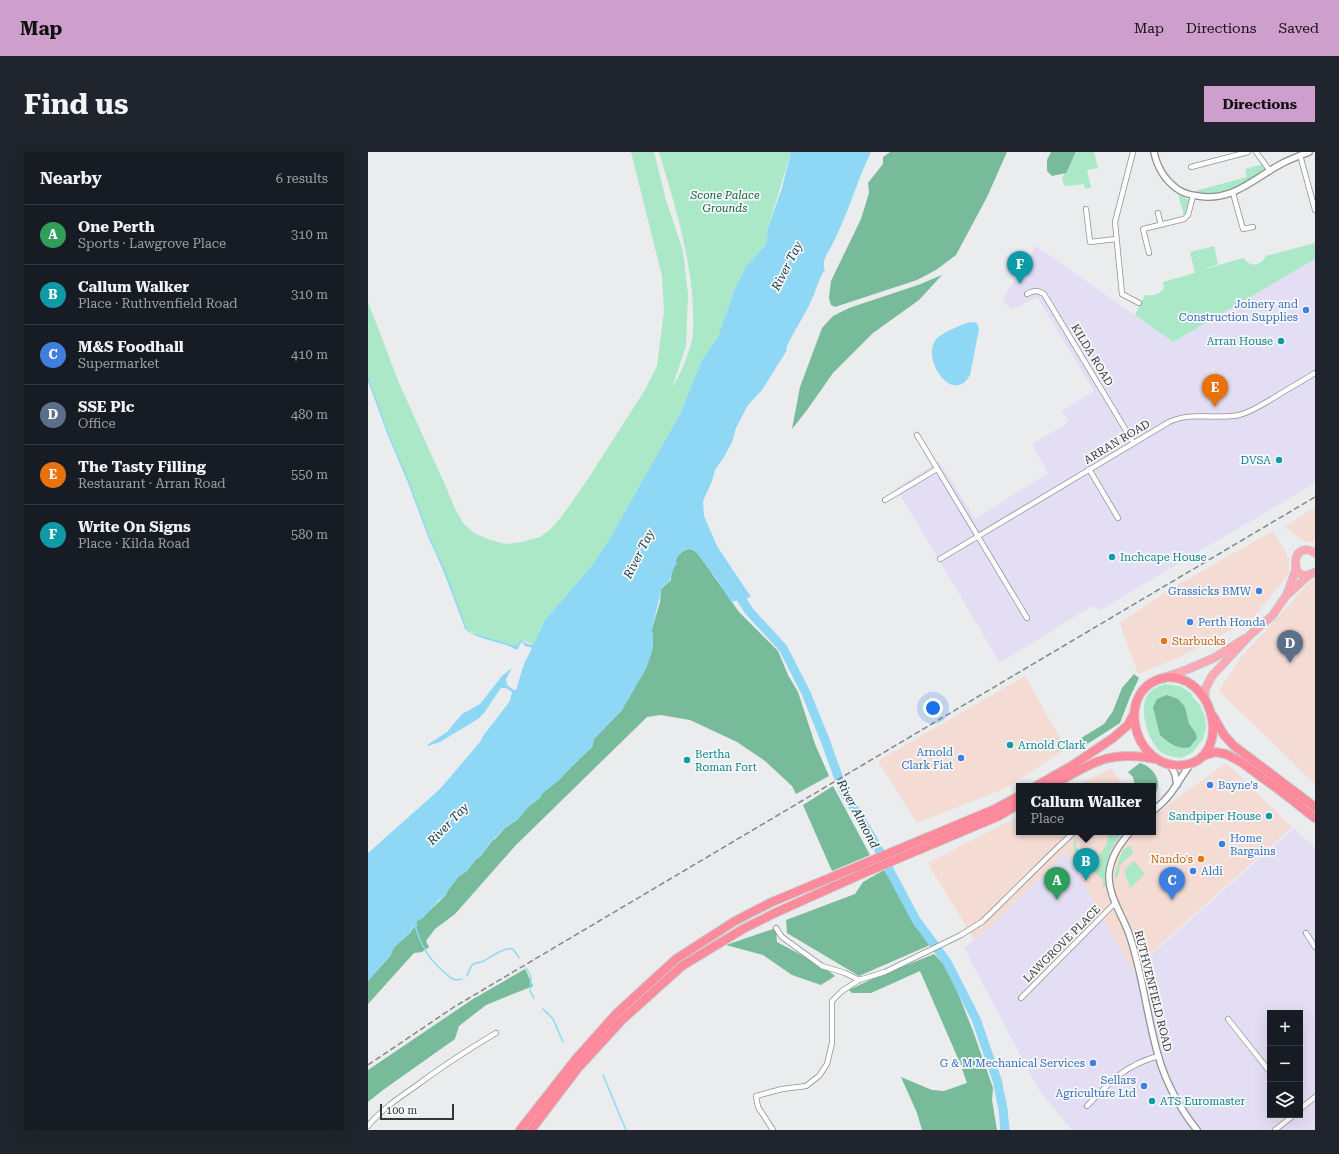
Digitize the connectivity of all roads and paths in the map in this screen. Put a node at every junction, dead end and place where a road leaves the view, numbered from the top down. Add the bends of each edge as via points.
1 (1133, 152) edge
2 (1154, 152) edge
3 (1248, 152) edge
4 (1256, 152) edge
5 (1309, 152) edge
6 (1300, 155) junction
7 (1191, 167) dead end
8 (1270, 170) junction
9 (1233, 193) junction
10 (1193, 196) junction
11 (1086, 209) dead end
12 (1315, 210) edge
13 (1158, 213) dead end
14 (1161, 224) junction
15 (1253, 227) dead end
16 (1116, 239) junction
17 (1149, 253) dead end
18 (1027, 294) dead end
19 (1139, 303) dead end
20 (1315, 373) edge
21 (916, 435) dead end
22 (1134, 442) junction
23 (937, 469) junction
24 (1089, 469) junction
25 (885, 500) dead end
26 (1118, 518) dead end
27 (978, 537) junction
28 (1313, 550) edge
29 (940, 559) dead end
30 (1296, 569) junction
31 (1313, 574) edge
32 (1286, 596) junction
33 (1027, 618) dead end
34 (1252, 634) junction
35 (1161, 678) junction
36 (1205, 698) junction
37 (1210, 710) junction
38 (1134, 714) junction
39 (1203, 756) junction
40 (1156, 760) junction
41 (1191, 763) junction
42 (1170, 764) junction
43 (1041, 783) edge
44 (1056, 783) edge
45 (1177, 785) junction
46 (1016, 798) edge
47 (1016, 806) edge
48 (1315, 807) edge
49 (1156, 808) edge
50 (1315, 818) edge
51 (1071, 835) edge
52 (1128, 835) edge
53 (904, 852) junction
54 (862, 869) junction
55 (1115, 903) junction
56 (776, 928) dead end
57 (1306, 933) dead end
58 (1315, 946) edge
59 (860, 980) junction
60 (1021, 998) dead end
61 (1228, 1019) dead end
62 (496, 1032) dead end
63 (1158, 1056) junction
64 (1267, 1068) edge
65 (1315, 1097) edge
66 (1087, 1106) dead end
67 (1303, 1106) edge
68 (1290, 1118) edge
69 (368, 1126) edge
70 (520, 1130) edge
71 (531, 1130) edge
72 (773, 1130) edge
73 (1197, 1130) edge
74 (1275, 1130) edge

1 - 16 street via 1114,222
2 - 10 street via 1158,166 1169,182
3 - 7 street
4 - 8 street
5 - 6 street
6 - 8 street
6 - 12 street
8 - 9 street
9 - 10 street via 1214,198
9 - 15 street via 1243,229
10 - 14 street via 1188,215
11 - 16 street via 1090,242
13 - 14 street
14 - 17 street via 1143,229
16 - 19 street via 1122,294
18 - 22 street, KILDA ROAD via 1037,290 1044,294
20 - 22 street, ARRAN ROAD via 1251,411 1231,416 1196,415 1179,418
21 - 23 street
22 - 24 street, ARRAN ROAD
23 - 25 street
23 - 27 street
24 - 26 street
24 - 27 street, ARRAN ROAD
27 - 29 street, ARRAN ROAD
27 - 33 street
28 - 30 main road via 1301,552 1296,556
30 - 31 main road via 1302,574
30 - 32 main road
31 - 32 main road
32 - 34 main road via 1272,616
34 - 35 main road via 1214,658
34 - 36 main road via 1212,676 1205,689
35 - 36 highway via 1185,680
35 - 38 highway via 1140,692
36 - 37 highway
37 - 39 highway via 1212,736
37 - 48 highway via 1224,735 1234,746
38 - 40 highway via 1143,745
38 - 43 highway via 1123,730 1113,738
39 - 41 highway
39 - 50 highway via 1215,752 1226,754 1241,762
40 - 42 highway
40 - 44 highway via 1123,755 1106,758 1093,762
41 - 42 highway
41 - 45 street
42 - 45 street
45 - 49 street
46 - 53 highway
47 - 53 highway via 999,816
51 - 59 street via 983,921 961,935 885,972
52 - 55 street, RUTHVENFIELD ROAD via 1116,849 1111,864 1110,888
53 - 54 highway
54 - 70 highway via 772,902 735,921 676,959 616,1014 575,1060
54 - 71 highway via 743,929 682,966 622,1020 578,1068
55 - 60 street, LAWGROVE PLACE
55 - 63 street, RUTHVENFIELD ROAD via 1136,954
56 - 59 street via 782,937 822,966
57 - 58 street
59 - 72 street via 832,1000 832,1043 827,1064 818,1076 806,1086 756,1096 758,1107
61 - 64 street
62 - 69 street via 399,1098
63 - 66 street via 1135,1064 1122,1073
63 - 73 street, RUTHVENFIELD ROAD via 1175,1095
65 - 67 street
68 - 74 street

